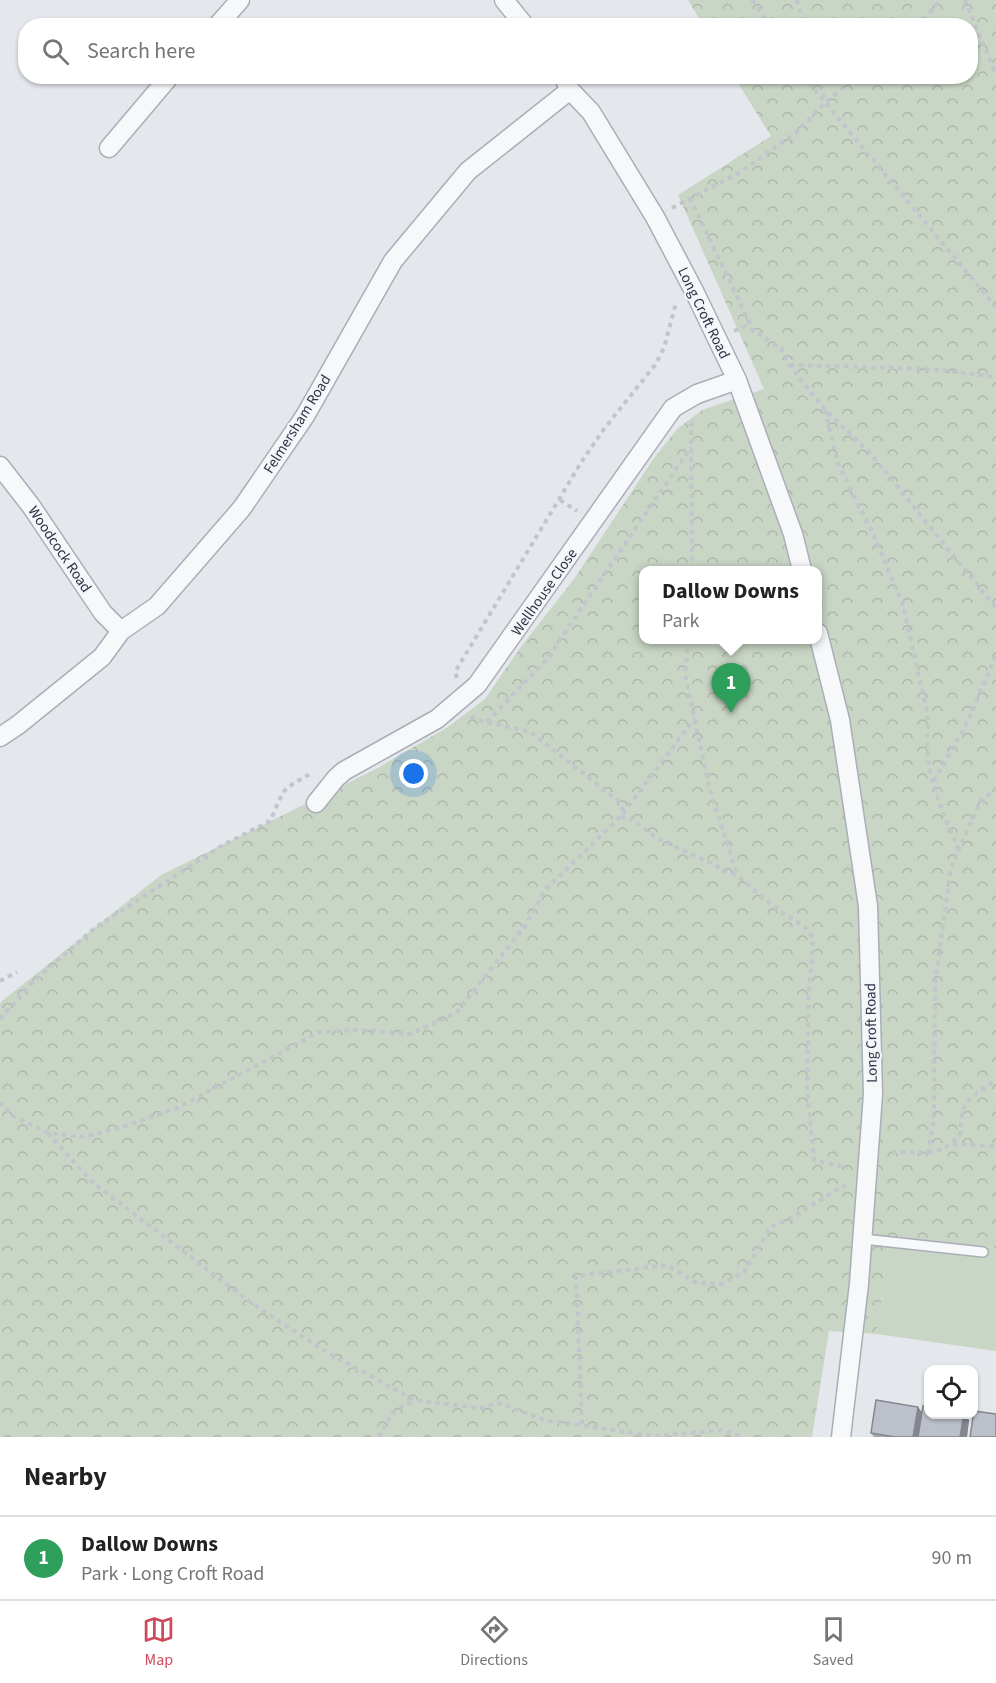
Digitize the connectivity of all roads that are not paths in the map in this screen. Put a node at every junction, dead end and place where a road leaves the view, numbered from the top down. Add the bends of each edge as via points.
1 (240, 0) edge
2 (504, 0) edge
3 (224, 18) edge
4 (519, 18) edge
5 (163, 84) edge
6 (565, 84) edge
7 (567, 84) edge
8 (109, 148) dead end
9 (737, 380) junction
10 (0, 466) edge
11 (801, 566) edge
12 (121, 631) junction
13 (821, 644) edge
14 (0, 737) edge
15 (316, 803) dead end
16 (863, 1239) junction
17 (983, 1252) dead end
18 (841, 1437) edge

1 - 3 street
2 - 4 street
5 - 8 street
6 - 12 street, Felmersham Road via 468,171 400,252 305,416 242,508 157,606
7 - 9 street, Long Croft Road via 591,112 656,217
9 - 11 street, Long Croft Road
9 - 15 street, Wellhouse Close via 697,394 673,408 477,686 438,719 344,771
10 - 12 street, Woodcock Road via 103,613
12 - 14 street, Felmersham Road via 102,657
13 - 16 street, Long Croft Road via 840,720 868,906 873,1094
16 - 17 lane
16 - 18 street, Long Croft Road

